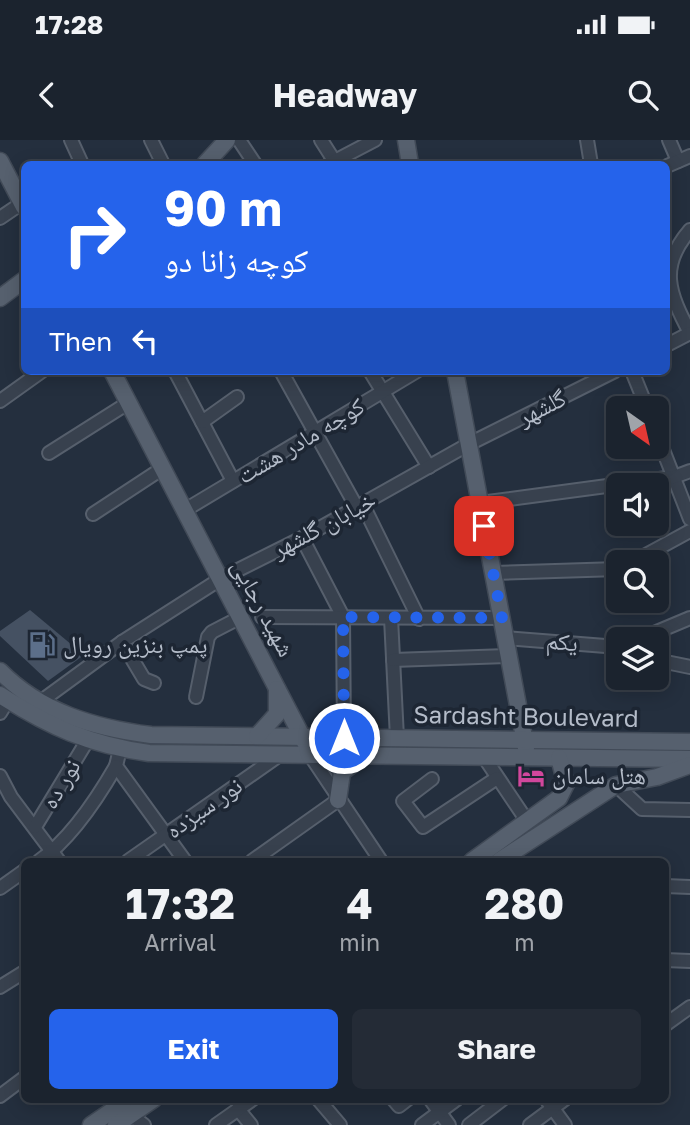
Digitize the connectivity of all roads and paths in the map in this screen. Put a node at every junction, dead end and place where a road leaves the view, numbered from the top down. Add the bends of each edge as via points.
1 (71, 140) edge
2 (151, 140) edge
3 (227, 140) edge
4 (239, 140) edge
5 (321, 140) edge
6 (375, 140) edge
7 (406, 140) edge
8 (587, 140) edge
9 (669, 140) edge
10 (0, 161) edge
11 (81, 161) edge
12 (162, 161) edge
13 (208, 161) edge
14 (253, 161) edge
15 (331, 161) edge
16 (336, 161) edge
17 (410, 161) edge
18 (590, 161) edge
19 (678, 161) edge
20 (21, 201) edge
21 (21, 206) edge
22 (2, 216) edge
23 (690, 230) edge
24 (670, 251) edge
25 (21, 282) edge
26 (670, 283) edge
27 (0, 298) edge
28 (690, 333) edge
29 (670, 343) edge
30 (36, 375) edge
31 (114, 375) edge
32 (177, 375) edge
33 (283, 375) edge
34 (372, 375) edge
35 (411, 375) edge
36 (456, 375) edge
37 (607, 375) edge
38 (634, 375) edge
39 (382, 393) junction
40 (642, 396) edge
41 (237, 397) dead end
42 (0, 401) edge
43 (128, 403) junction
44 (202, 422) junction
45 (315, 432) junction
46 (469, 444) junction
47 (49, 453) dead end
48 (667, 459) edge
49 (429, 467) junction
50 (163, 468) junction
51 (690, 471) edge
52 (674, 477) junction
53 (233, 481) junction
54 (480, 503) junction
55 (360, 506) junction
56 (185, 510) junction
57 (93, 514) dead end
58 (690, 519) edge
59 (690, 531) edge
60 (302, 538) junction
61 (656, 550) edge
62 (606, 569) edge
63 (493, 573) junction
64 (222, 578) junction
65 (241, 617) junction
66 (262, 617) dead end
67 (343, 617) junction
68 (391, 618) junction
69 (502, 618) junction
70 (690, 618) edge
71 (419, 619) junction
72 (668, 627) edge
73 (505, 638) junction
74 (122, 642) junction
75 (606, 646) edge
76 (507, 656) junction
77 (393, 660) junction
78 (669, 663) edge
79 (690, 667) edge
80 (0, 671) edge
81 (154, 683) dead end
82 (276, 683) junction
83 (196, 697) dead end
84 (3, 702) edge
85 (40, 702) junction
86 (257, 736) junction
87 (305, 737) junction
88 (344, 738) junction
89 (397, 738) junction
90 (524, 740) junction
91 (87, 741) junction
92 (690, 741) edge
93 (120, 749) junction
94 (281, 754) junction
95 (310, 755) junction
96 (364, 755) junction
97 (484, 757) junction
98 (528, 757) junction
99 (559, 758) junction
100 (690, 762) edge
101 (116, 766) junction
102 (0, 775) edge
103 (497, 778) junction
104 (432, 779) dead end
105 (616, 785) junction
106 (4, 797) edge
107 (338, 800) junction
108 (690, 810) edge
109 (527, 821) junction
110 (35, 827) junction
111 (166, 835) junction
112 (56, 856) edge
113 (132, 858) edge
114 (183, 858) edge
115 (256, 858) edge
116 (374, 858) edge
117 (476, 858) edge
118 (504, 858) edge
119 (21, 873) edge
120 (669, 886) edge
121 (690, 887) edge
122 (0, 888) edge
123 (669, 960) edge
124 (690, 961) edge
125 (21, 974) edge
126 (1, 984) edge
127 (690, 1007) edge
128 (669, 1022) edge
129 (21, 1080) edge
130 (0, 1096) edge
131 (247, 1103) edge
132 (321, 1103) edge
133 (433, 1103) edge
134 (452, 1103) edge
135 (498, 1103) edge
136 (550, 1104) edge
137 (238, 1109) junction
138 (440, 1112) junction
139 (135, 1113) edge
140 (91, 1125) edge
141 (116, 1125) edge
142 (216, 1125) edge
143 (251, 1125) edge
144 (340, 1125) edge
145 (422, 1125) edge
146 (449, 1125) edge
147 (469, 1125) edge
148 (530, 1125) edge
149 (565, 1125) edge

1 - 11 street
2 - 12 street
3 - 13 main road
4 - 14 street
5 - 15 street
6 - 16 street
7 - 17 main road
8 - 18 street
9 - 19 street
10 - 20 main road
21 - 22 street
23 - 24 street
25 - 27 main road
26 - 28 street
28 - 29 street
30 - 42 street
31 - 43 main road, شهید رجایی
32 - 44 street
33 - 45 street
34 - 39 street
35 - 39 street, کوچه مادر هشت
36 - 46 main road
37 - 46 street, گلشهر
38 - 40 street
39 - 45 street, کوچه مادر هشت
39 - 49 street
41 - 44 street
43 - 47 street
43 - 50 main road, شهید رجایی
44 - 53 street
45 - 53 street, کوچه مادر هشت
45 - 55 street
46 - 49 street, خیابان گلشهر
46 - 54 main road
48 - 52 street
49 - 55 street, خیابان گلشهر
50 - 56 main road, شهید رجایی
50 - 57 street
51 - 52 street
52 - 54 street
52 - 58 street
53 - 56 street, کوچه مادر هشت
54 - 63 main road
55 - 60 street, خیابان گلشهر
55 - 71 street
56 - 64 main road, شهید رجایی
59 - 61 street
60 - 64 street, خیابان گلشهر
60 - 67 street
62 - 63 street
63 - 69 main road
64 - 65 main road, شهید رجایی
64 - 74 street, خیابان گلشهر
65 - 82 main road, شهید رجایی
65 - 83 street via 208,637
66 - 67 street
67 - 68 street
67 - 88 street
68 - 71 street
68 - 77 street
69 - 71 street
69 - 73 main road
70 - 72 street
73 - 75 street, یکم
73 - 76 main road
74 - 81 street via 144,680
74 - 85 street, خیابان گلشهر
76 - 77 street
76 - 90 main road
77 - 89 street
78 - 79 street
80 - 85 main road, Sardasht Boulevard
82 - 86 main road via 277,714
82 - 87 main road, شهید رجایی
84 - 91 main road, Sardasht Boulevard
85 - 86 main road, Sardasht Boulevard via 112,730
86 - 87 main road, Sardasht Boulevard
87 - 88 main road, Sardasht Boulevard
87 - 95 main road, شهید رجایی
88 - 89 main road, Sardasht Boulevard
89 - 90 main road, Sardasht Boulevard
90 - 92 main road, Sardasht Boulevard
90 - 98 main road
91 - 93 main road, Sardasht Boulevard
91 - 110 street, نور ده
93 - 94 main road, Sardasht Boulevard
93 - 101 street
94 - 95 main road, Sardasht Boulevard
94 - 111 street, نور سیزده
95 - 96 main road, Sardasht Boulevard
95 - 107 street, شهید رجایی
96 - 97 main road, Sardasht Boulevard
96 - 107 main road via 342,772
97 - 98 main road, Sardasht Boulevard
97 - 103 street
98 - 99 main road, Sardasht Boulevard
99 - 100 main road, Sardasht Boulevard
99 - 109 main road via 564,790
100 - 105 main road via 657,777
101 - 111 street
101 - 112 street
102 - 106 street
103 - 104 street via 423,827 403,801
103 - 109 street
105 - 108 street via 642,809
105 - 118 main road
106 - 110 street
107 - 115 street
107 - 116 street, شهید رجایی
109 - 117 main road
110 - 112 street
111 - 113 street, نور سیزده
111 - 114 street
119 - 122 street
120 - 121 street
123 - 124 street
125 - 126 street
127 - 128 street
129 - 130 street
131 - 137 street
132 - 144 street
133 - 138 street
134 - 138 street
135 - 147 street
136 - 148 street
136 - 149 street
137 - 142 street
137 - 143 street
138 - 145 street
138 - 146 street
139 - 140 main road
139 - 141 main road

